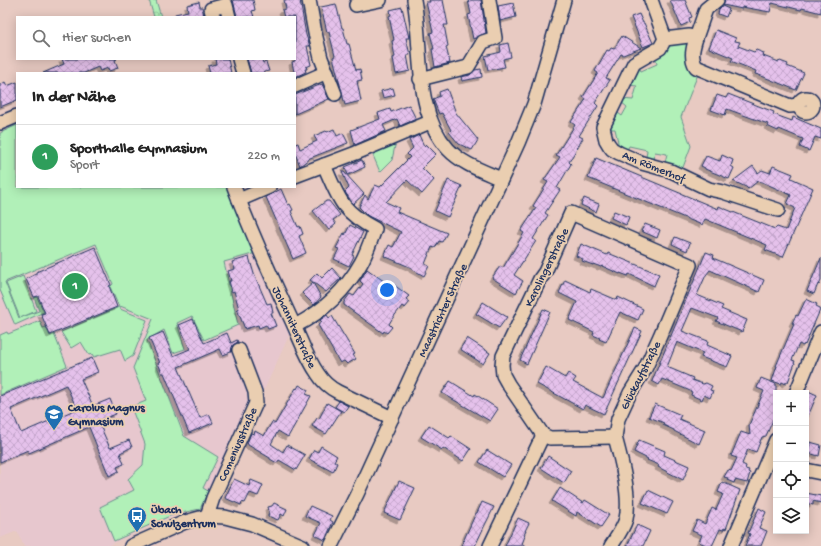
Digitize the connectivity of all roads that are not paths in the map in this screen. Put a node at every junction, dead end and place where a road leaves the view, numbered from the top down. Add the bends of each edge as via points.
1 (309, 0) edge
2 (380, 0) edge
3 (414, 0) edge
4 (490, 0) edge
5 (556, 0) edge
6 (564, 0) edge
7 (651, 0) edge
8 (717, 0) edge
9 (356, 5) dead end
10 (213, 16) edge
11 (229, 16) edge
12 (696, 38) junction
13 (665, 39) junction
14 (239, 60) edge
15 (544, 71) junction
16 (243, 72) edge
17 (327, 72) junction
18 (420, 79) junction
19 (296, 86) edge
20 (335, 94) dead end
21 (799, 105) dead end
22 (16, 116) edge
23 (430, 122) junction
24 (0, 123) edge
25 (324, 165) junction
26 (296, 176) edge
27 (501, 179) junction
28 (234, 188) edge
29 (267, 188) edge
30 (239, 200) junction
31 (778, 210) dead end
32 (690, 266) joint
33 (295, 326) junction
34 (821, 332) edge
35 (239, 350) dead end
36 (797, 390) edge
37 (392, 418) junction
38 (543, 435) junction
39 (616, 437) junction
40 (772, 460) edge
41 (809, 471) edge
42 (821, 473) edge
43 (208, 516) junction
44 (131, 546) edge
45 (303, 546) edge
46 (331, 546) edge
47 (490, 546) edge
48 (612, 546) edge
49 (731, 546) edge

1 - 17 street via 321,58
2 - 9 street
3 - 18 street
4 - 18 street via 496,38 483,42 468,67
5 - 15 street, Maastrichter Straße
6 - 15 street, Maastrichter Straße
7 - 13 street
8 - 12 street via 706,9
10 - 11 street via 211,9 226,5
12 - 13 street via 689,36
12 - 21 street via 691,56 696,67 790,106
13 - 31 street, Am Römerhof via 660,48 634,63 603,127 609,145 619,153 671,171 709,189
14 - 16 street
15 - 27 street, Maastrichter Straße via 534,104
17 - 19 street
17 - 20 street
18 - 23 street
22 - 24 street
23 - 25 street
23 - 27 street via 449,149 477,169
25 - 26 street
25 - 33 street via 339,199 347,210 375,229 361,263 349,281 325,307
27 - 37 street, Maastrichter Straße
28 - 30 street, Johanniterstraße
29 - 30 street
30 - 33 street, Johanniterstraße
32 - 38 street, Karolingerstraße via 571,212 545,272 503,356 503,375
32 - 39 street, Glückaufstraße via 645,370 630,393 618,419
33 - 37 street, Johanniterstraße via 312,365 328,385
34 - 36 street
35 - 43 street, Comeniusstraße via 255,392 256,403 213,498
37 - 46 street, Maastrichter Straße
38 - 39 street via 550,438
38 - 47 street
39 - 48 street via 628,506 623,526
40 - 49 street
41 - 42 street
43 - 44 street via 185,522
43 - 45 street via 225,517 252,524

